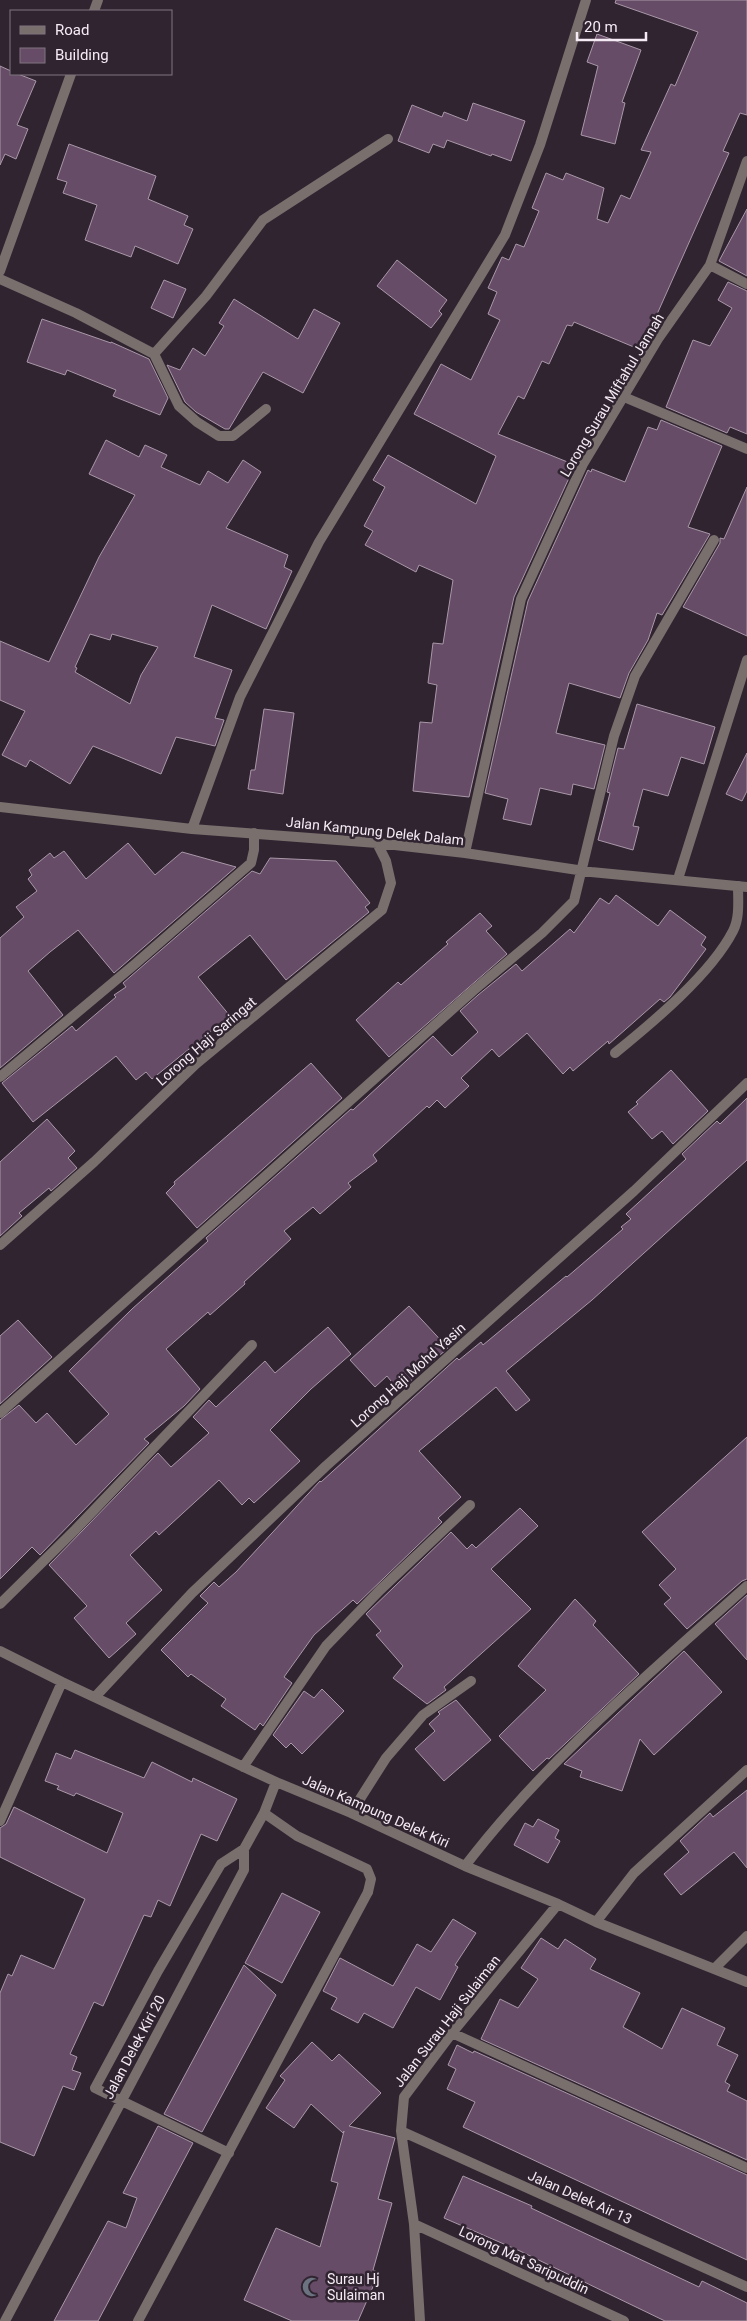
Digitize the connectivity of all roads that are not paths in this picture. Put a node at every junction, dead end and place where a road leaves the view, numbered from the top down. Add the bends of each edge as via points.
1 (586, 0) edge
2 (72, 75) edge
3 (388, 139) dead end
4 (747, 161) edge
5 (710, 265) junction
6 (0, 271) edge
7 (0, 279) edge
8 (747, 284) edge
9 (154, 354) junction
10 (624, 397) junction
11 (266, 410) dead end
12 (747, 449) edge
13 (714, 540) dead end
14 (747, 660) edge
15 (0, 807) edge
16 (192, 829) junction
17 (254, 833) junction
18 (377, 843) junction
19 (465, 853) junction
20 (580, 870) junction
21 (678, 879) junction
22 (743, 886) edge
23 (615, 1053) dead end
24 (0, 1076) edge
25 (747, 1083) edge
26 (0, 1246) edge
27 (252, 1345) dead end
28 (0, 1413) edge
29 (470, 1505) dead end
30 (747, 1586) edge
31 (0, 1604) edge
32 (0, 1651) edge
33 (471, 1681) dead end
34 (62, 1682) junction
35 (95, 1697) junction
36 (243, 1767) junction
37 (747, 1770) edge
38 (276, 1782) junction
39 (264, 1813) junction
40 (351, 1813) junction
41 (0, 1821) edge
42 (244, 1849) junction
43 (465, 1866) junction
44 (558, 1904) junction
45 (596, 1922) junction
46 (747, 1936) edge
47 (716, 1968) junction
48 (747, 1982) edge
49 (452, 2033) junction
50 (122, 2100) junction
51 (402, 2131) junction
52 (228, 2153) junction
53 (747, 2168) edge
54 (414, 2224) junction
55 (747, 2287) edge
56 (4, 2321) edge
57 (138, 2321) edge
58 (420, 2321) edge
59 (624, 2321) edge

1 - 16 street via 540,145 505,235 319,542 240,697
2 - 6 street
3 - 9 street via 263,220 206,296
4 - 5 street, Lorong Surau Miftahul Jannah
5 - 8 street
5 - 10 street, Lorong Surau Miftahul Jannah via 658,339
7 - 9 street via 76,313
9 - 11 street via 179,406 219,436 234,436
10 - 12 street
10 - 19 street, Lorong Surau Miftahul Jannah via 583,464 521,599
13 - 20 street via 635,676 614,736
14 - 21 street
15 - 16 street, Jalan Kampung Delek Dalam
16 - 17 street, Jalan Kampung Delek Dalam
17 - 18 street, Jalan Kampung Delek Dalam
17 - 24 street via 251,863 245,869
18 - 19 street, Jalan Kampung Delek Dalam
18 - 26 street, Lorong Haji Saringat via 391,882 382,910 196,1064 87,1169
19 - 20 street, Jalan Kampung Delek Dalam
20 - 21 street, Jalan Kampung Delek Dalam
20 - 28 street via 574,901 542,933
21 - 22 street, Jalan Kampung Delek Dalam
22 - 23 street via 733,931 712,961 658,1018
25 - 35 street, Lorong Haji Mohd Yasin via 634,1191 312,1480 192,1593
27 - 31 street
29 - 36 street via 326,1646
30 - 43 street via 586,1734 520,1800
32 - 34 street, Jalan Kampung Delek Kiri
33 - 40 street via 423,1715 386,1758
34 - 35 street, Jalan Kampung Delek Kiri
34 - 41 street
35 - 36 street, Jalan Kampung Delek Kiri
36 - 38 street, Jalan Kampung Delek Kiri
37 - 45 street via 634,1874
38 - 39 street, Jalan Delek Kiri 20
38 - 40 street, Jalan Kampung Delek Kiri
39 - 42 street, Jalan Delek Kiri 20
39 - 52 street via 297,1836 367,1869 371,1880 368,1892
40 - 43 street, Jalan Kampung Delek Kiri
42 - 50 street, Jalan Delek Kiri 20 via 244,1870
42 - 50 street, Jalan Delek Kiri 20 via 221,1864 95,2088
43 - 44 street, Jalan Kampung Delek Kiri
44 - 45 street, Jalan Kampung Delek Kiri
44 - 49 street, Jalan Surau Haji Sulaiman
45 - 47 street, Jalan Kampung Delek Kiri
46 - 47 street
47 - 48 street, Jalan Kampung Delek Kiri
49 - 51 street, Jalan Surau Haji Sulaiman via 404,2097
49 - 53 street
50 - 52 street
50 - 56 street, Jalan Delek Kiri 20
51 - 54 street, Jalan Surau Haji Sulaiman
51 - 55 street, Jalan Delek Air 13
52 - 57 street
54 - 58 street, Jalan Surau Haji Sulaiman
54 - 59 street, Lorong Mat Saripuddin

